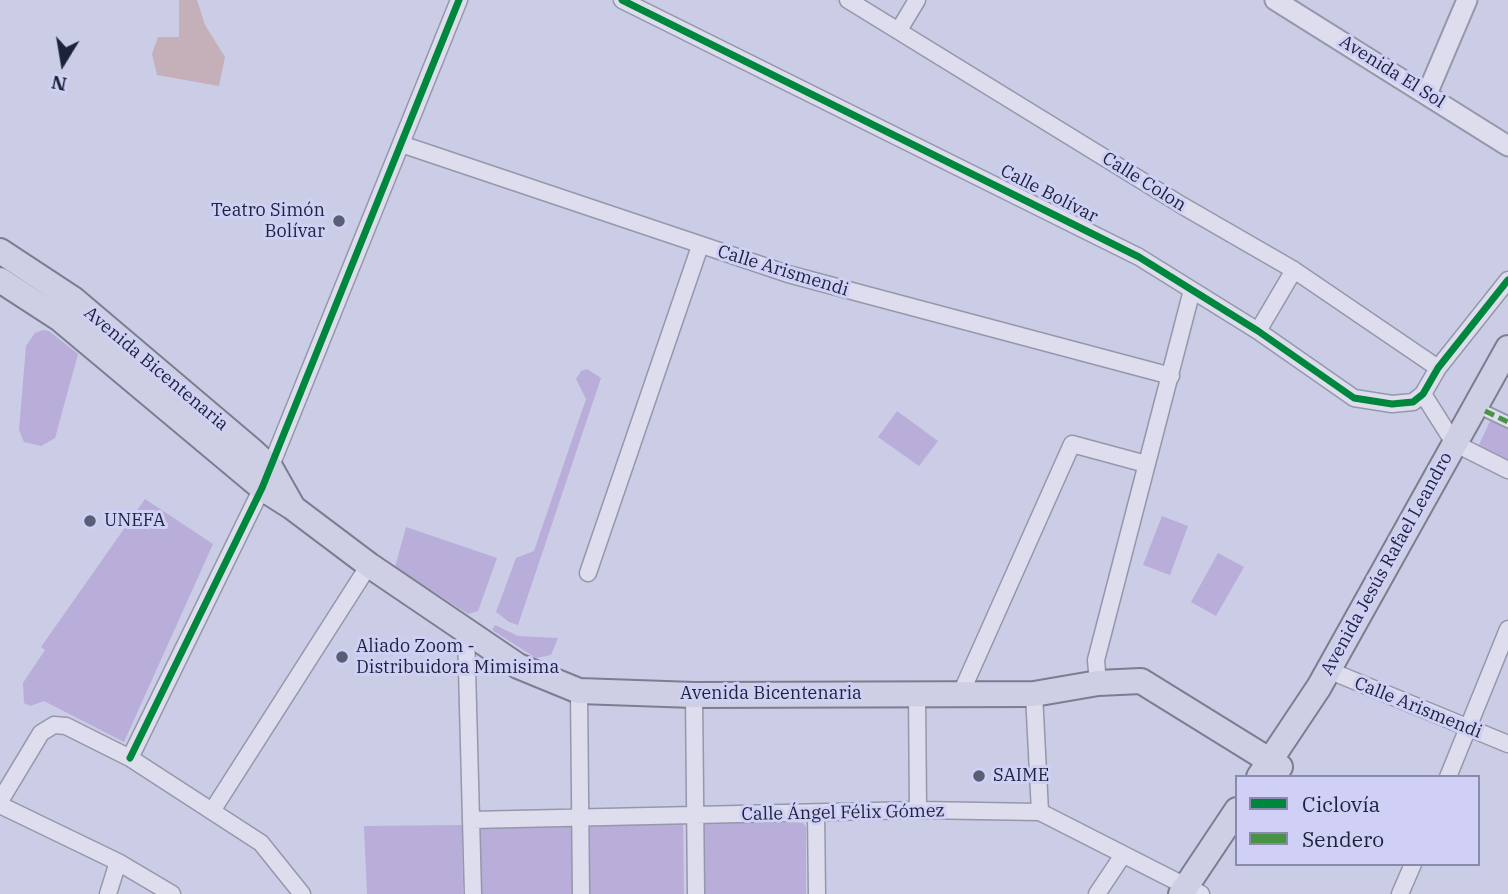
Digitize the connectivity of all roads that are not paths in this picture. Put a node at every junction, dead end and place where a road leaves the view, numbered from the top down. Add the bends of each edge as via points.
1 (459, 0) edge
2 (622, 0) edge
3 (848, 0) edge
4 (917, 0) edge
5 (1275, 0) edge
6 (1467, 0) edge
7 (899, 30) junction
8 (1427, 93) junction
9 (401, 144) junction
10 (1508, 146) edge
11 (700, 246) junction
12 (0, 251) edge
13 (1294, 270) junction
14 (0, 280) edge
15 (1508, 280) edge
16 (1192, 290) junction
17 (1220, 307) junction
18 (1187, 321) junction
19 (1258, 331) junction
20 (1508, 348) edge
21 (1438, 368) junction
22 (1508, 370) edge
23 (1171, 376) junction
24 (1423, 394) junction
25 (1485, 411) junction
26 (1508, 422) edge
27 (1459, 446) junction
28 (1146, 464) junction
29 (1508, 470) edge
30 (266, 478) junction
31 (369, 565) junction
32 (588, 573) dead end
33 (1508, 629) edge
34 (466, 631) junction
35 (1333, 673) junction
36 (1098, 683) junction
37 (579, 691) junction
38 (917, 693) junction
39 (961, 693) junction
40 (1034, 694) junction
41 (694, 695) junction
42 (1468, 728) junction
43 (1508, 744) edge
44 (130, 758) junction
45 (1270, 770) edge
46 (1449, 775) edge
47 (0, 803) edge
48 (918, 810) junction
49 (212, 811) junction
50 (1040, 812) junction
51 (816, 813) junction
52 (1235, 814) edge
53 (695, 815) junction
54 (581, 817) junction
55 (471, 820) junction
56 (1235, 835) edge
57 (1123, 855) junction
58 (118, 862) junction
59 (1412, 866) edge
60 (1192, 892) edge
61 (108, 894) edge
62 (172, 894) edge
63 (302, 894) edge
64 (472, 894) edge
65 (581, 894) edge
66 (696, 894) edge
67 (817, 894) edge
68 (1097, 894) edge
69 (1401, 894) edge

1 - 9 street
2 - 16 street, Calle Bolívar via 1037,205
3 - 7 street, Calle Colon
4 - 7 street
5 - 8 street, Avenida El Sol
6 - 8 street
7 - 13 street, Calle Colon
8 - 10 street, Avenida El Sol
9 - 11 street, Calle Arismendi
9 - 30 street
11 - 23 street, Calle Arismendi via 788,274
11 - 32 street
12 - 30 main road, Avenida Bicentenaria via 73,299
13 - 19 street
13 - 21 street, Calle Colon
14 - 30 main road, Avenida Bicentenaria via 60,319
15 - 21 street
16 - 17 street, Calle Bolívar
16 - 18 street
17 - 18 street via 1197,311
17 - 19 street, Calle Bolívar
18 - 23 street
19 - 24 street, Calle Bolívar via 1354,398 1392,404 1412,402
20 - 27 main road, Avenida Jesús Rafael Leandro
21 - 24 street
22 - 25 main road, Avenida Jesús Rafael Leandro
23 - 28 street
24 - 27 street
25 - 26 street
25 - 27 main road, Avenida Jesús Rafael Leandro
27 - 29 street
27 - 35 main road, Avenida Jesús Rafael Leandro
28 - 36 street via 1096,660
28 - 39 street via 1072,444
30 - 31 main road, Avenida Bicentenaria via 292,507
30 - 44 street
31 - 34 main road, Avenida Bicentenaria
31 - 49 street
33 - 42 street
34 - 37 main road, Avenida Bicentenaria via 518,666
34 - 55 street
35 - 42 street, Calle Arismendi
35 - 45 main road, Avenida Jesús Rafael Leandro
36 - 40 main road, Avenida Bicentenaria
36 - 45 main road, Avenida Bicentenaria via 1141,681
37 - 41 main road, Avenida Bicentenaria
37 - 54 street
38 - 39 main road, Avenida Bicentenaria
38 - 41 main road, Avenida Bicentenaria
38 - 48 street
39 - 40 main road, Avenida Bicentenaria
40 - 50 street
41 - 53 street
42 - 43 street, Calle Arismendi
42 - 46 street
44 - 47 street via 66,726 54,725 41,733
44 - 49 street
47 - 58 street
48 - 50 street, Calle Ángel Félix Gómez
48 - 51 street, Calle Ángel Félix Gómez
49 - 63 street via 261,842
50 - 57 street, Calle Ángel Félix Gómez
51 - 53 street, Calle Ángel Félix Gómez
51 - 67 street
52 - 60 main road
53 - 54 street, Calle Ángel Félix Gómez
53 - 66 street
54 - 55 street, Calle Ángel Félix Gómez
54 - 65 street
55 - 64 street
56 - 60 main road
57 - 60 street, Calle Ángel Félix Gómez
57 - 68 street
58 - 61 street
58 - 62 street
59 - 69 street

